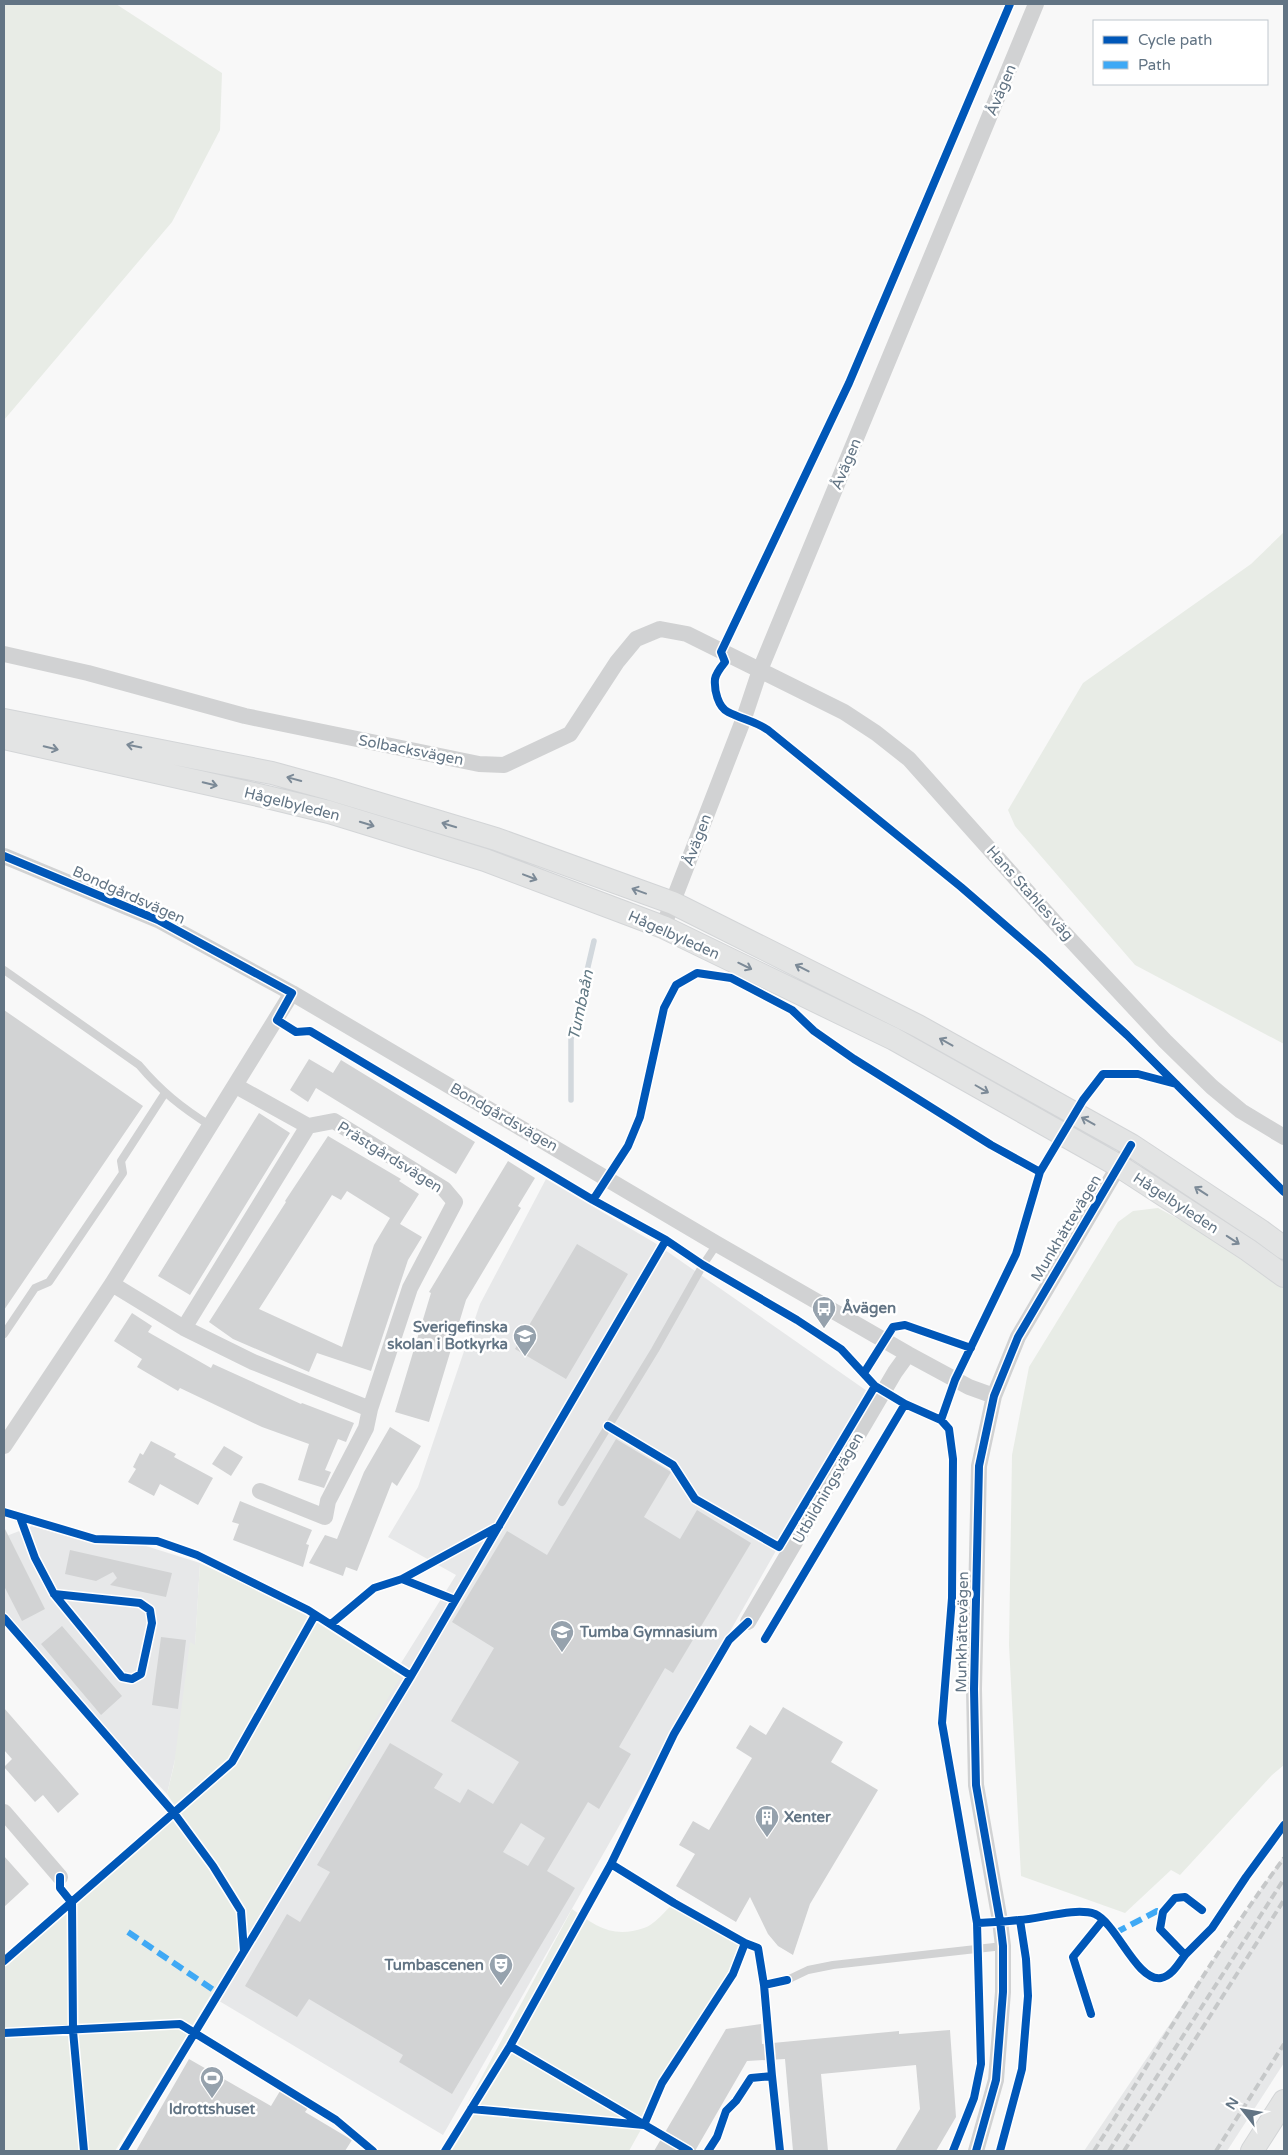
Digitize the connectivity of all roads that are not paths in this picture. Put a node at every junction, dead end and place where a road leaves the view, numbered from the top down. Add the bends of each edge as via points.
1 (1036, 4) edge
2 (4, 654) edge
3 (760, 670) junction
4 (4, 720) edge
5 (4, 738) edge
6 (4, 856) edge
7 (672, 903) junction
8 (663, 927) junction
9 (4, 970) edge
10 (292, 993) junction
11 (236, 1086) junction
12 (165, 1093) junction
13 (210, 1126) junction
14 (308, 1126) junction
15 (1284, 1137) edge
16 (1131, 1145) junction
17 (1119, 1166) junction
18 (717, 1244) junction
19 (1284, 1248) edge
20 (1284, 1276) edge
21 (112, 1284) junction
22 (184, 1328) junction
23 (4, 1334) edge
24 (908, 1354) junction
25 (994, 1396) junction
26 (370, 1409) junction
27 (4, 1446) edge
28 (260, 1491) dead end
29 (562, 1502) dead end
30 (748, 1622) dead end
31 (4, 1812) edge
32 (60, 1877) dead end
33 (1003, 1946) junction
34 (787, 1980) dead end
35 (1284, 2101) edge
36 (976, 2151) edge
37 (1252, 2151) edge

1 - 3 street, Åvägen
2 - 3 street, Solbacksvägen via 88,673 245,716 479,764 504,765 570,734 636,639 660,630 687,634
3 - 7 street, Åvägen
3 - 15 street, Hans Stahles väg via 844,712 909,759 1068,937 1172,1047 1241,1111
7 -> 4 main road, Hågelbyleden via 496,839 272,773
5 -> 8 main road, Hågelbyleden via 328,812 485,860
6 - 10 street, Bondgårdsvägen via 158,920
7 - 8 street, Åvägen
16 -> 7 main road, Hågelbyleden via 918,1026
8 -> 17 main road, Hågelbyleden via 894,1038
9 - 12 lane via 139,1065
10 - 11 street
10 - 18 street, Bondgårdsvägen
11 - 13 street
11 - 14 street
12 - 13 lane
12 - 23 lane via 121,1160 123,1173 49,1282 35,1288
13 - 21 street
14 - 22 street
14 - 26 street, Prästgårdsvägen via 334,1122 444,1189 455,1202 410,1288
16 - 17 street, Munkhättevägen
19 -> 16 main road, Hågelbyleden
17 -> 20 main road, Hågelbyleden
17 - 25 street, Munkhättevägen via 1018,1337
18 - 24 street, Bondgårdsvägen
18 - 29 lane
21 - 22 street
21 - 27 street
22 - 26 street via 253,1362
24 - 25 street, Bondgårdsvägen via 969,1387
24 - 30 street, Utbildningsvägen
25 - 33 street, Munkhättevägen via 979,1466 974,1689 976,1785
26 - 28 street, Prästgårdsvägen via 366,1428 328,1501 325,1517
31 - 32 street
33 - 34 lane via 833,1965 808,1970
33 - 36 street, Munkhättevägen via 996,2080
35 - 37 main road

